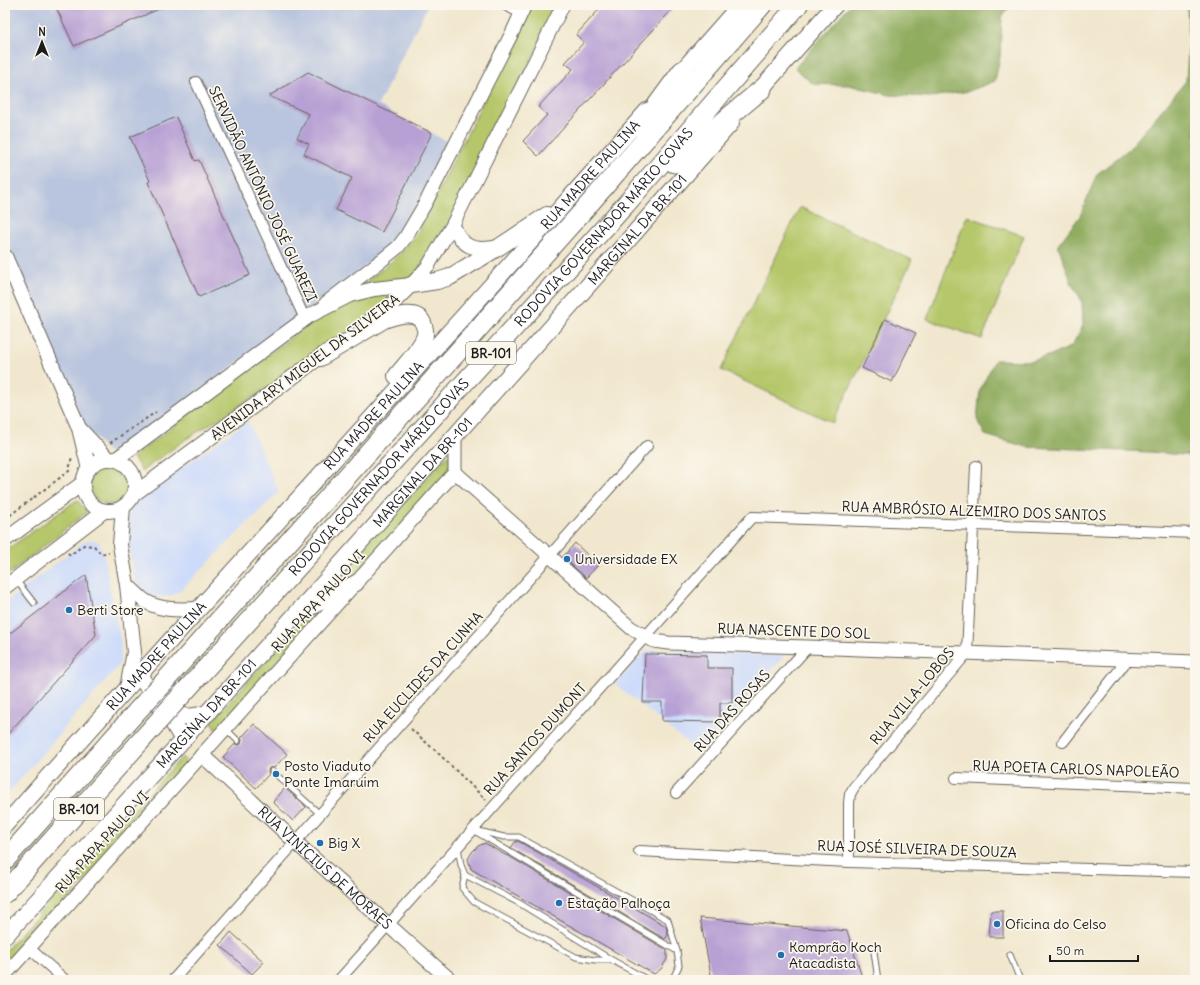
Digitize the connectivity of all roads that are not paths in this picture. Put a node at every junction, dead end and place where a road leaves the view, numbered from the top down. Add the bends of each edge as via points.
1 (505, 5) edge
2 (562, 5) edge
3 (740, 5) edge
4 (762, 5) edge
5 (798, 5) edge
6 (835, 5) edge
7 (523, 9) edge
8 (682, 71) junction
9 (196, 82) dead end
10 (762, 89) junction
11 (568, 200) junction
12 (590, 202) junction
13 (626, 204) junction
14 (454, 224) junction
15 (499, 246) junction
16 (5, 256) edge
17 (412, 286) junction
18 (307, 318) junction
19 (320, 358) junction
20 (79, 428) junction
21 (362, 428) junction
22 (455, 435) junction
23 (647, 446) dead end
24 (112, 459) junction
25 (976, 466) dead end
26 (89, 469) junction
27 (455, 472) junction
28 (83, 483) junction
29 (134, 494) junction
30 (123, 507) junction
31 (106, 511) junction
32 (752, 517) joint
33 (974, 525) junction
34 (1195, 533) edge
35 (5, 540) edge
36 (120, 545) junction
37 (549, 556) junction
38 (10, 583) edge
39 (356, 583) junction
40 (127, 585) junction
41 (34, 603) dead end
42 (198, 609) junction
43 (294, 616) junction
44 (645, 637) junction
45 (808, 647) junction
46 (967, 654) junction
47 (1128, 659) junction
48 (1195, 662) edge
49 (141, 673) junction
50 (127, 688) junction
51 (208, 713) junction
52 (225, 729) junction
53 (183, 740) junction
54 (238, 740) dead end
55 (1063, 742) dead end
56 (202, 755) junction
57 (272, 771) dead end
58 (956, 778) dead end
59 (1195, 788) edge
60 (676, 793) dead end
61 (320, 814) junction
62 (5, 825) edge
63 (473, 830) junction
64 (295, 841) junction
65 (458, 847) junction
66 (639, 851) dead end
67 (5, 860) edge
68 (849, 862) junction
69 (1195, 872) edge
70 (465, 875) junction
71 (5, 893) edge
72 (388, 925) junction
73 (5, 936) edge
74 (29, 948) junction
75 (677, 951) junction
76 (874, 952) dead end
77 (1010, 955) dead end
78 (610, 960) junction
79 (5, 975) edge
80 (65, 980) edge
81 (173, 980) edge
82 (339, 980) edge
83 (450, 980) edge
84 (648, 980) edge
85 (672, 980) edge
86 (878, 980) edge
87 (1020, 980) edge

1 - 7 street
2 - 14 street, AVENIDA ARY MIGUEL DA SILVEIRA
3 - 8 main road, RUA MADRE PAULINA
4 - 12 highway, RODOVIA GOVERNADOR MÁRIO COVAS / BR-101
5 - 13 highway, RODOVIA GOVERNADOR MÁRIO COVAS / BR-101
6 - 10 main road, MARGINAL DA BR-101
7 - 18 street via 425,204 405,238 398,247
8 - 11 main road, RUA MADRE PAULINA
8 - 12 highway via 630,141
9 - 18 street, SERVIDÃO ANTÔNIO JOSÉ GUAREZI
10 - 13 highway
10 - 22 main road, MARGINAL DA BR-101
11 - 15 main road
11 - 21 main road, RUA MADRE PAULINA
12 - 67 highway, RODOVIA GOVERNADOR MÁRIO COVAS / BR-101, bridge
13 - 71 highway, RODOVIA GOVERNADOR MÁRIO COVAS / BR-101, bridge
14 - 15 street via 460,239 468,246 484,249
14 - 17 street, AVENIDA ARY MIGUEL DA SILVEIRA via 428,266
15 - 17 main road via 450,276
16 - 20 main road
17 - 18 main road via 374,289 350,295
17 - 19 main road, AVENIDA ARY MIGUEL DA SILVEIRA via 389,307
18 - 24 main road
19 - 21 main road via 392,317 415,316 422,321 426,329 421,344 367,414
19 - 29 main road, AVENIDA ARY MIGUEL DA SILVEIRA
20 - 24 main road
20 - 26 main road
21 - 42 main road, RUA MADRE PAULINA
22 - 27 street
22 - 43 main road, MARGINAL DA BR-101
23 - 37 street, RUA EUCLIDES DA CUNHA
24 - 26 main road via 101,460
24 - 29 main road via 130,469 134,477
25 - 33 street, RUA VILLA-LOBOS
26 - 28 main road
27 - 37 street, RUA NASCENTE DO SOL
27 - 39 street, RUA PAPA PAULO VI
28 - 31 main road via 83,490 90,504
28 - 35 main road
29 - 30 main road
30 - 31 main road
30 - 36 main road
31 - 36 main road
31 - 38 main road
32 - 33 street, RUA AMBRÓSIO ALZEMIRO DOS SANTOS
32 - 44 street, RUA SANTOS DUMONT
33 - 34 street, RUA AMBRÓSIO ALZEMIRO DOS SANTOS
33 - 46 street, RUA VILLA-LOBOS
36 - 40 main road
37 - 44 street, RUA NASCENTE DO SOL via 631,628
37 - 61 street, RUA EUCLIDES DA CUNHA
38 - 41 lane
39 - 43 main road
39 - 52 street, RUA PAPA PAULO VI
40 - 42 main road via 152,605 177,610
40 - 50 main road via 134,652
42 - 49 main road, RUA MADRE PAULINA
43 - 51 main road, MARGINAL DA BR-101
44 - 45 street, RUA NASCENTE DO SOL via 668,643
44 - 63 street, RUA SANTOS DUMONT
45 - 46 street, RUA NASCENTE DO SOL
45 - 60 street, RUA DAS ROSAS
46 - 47 street, RUA NASCENTE DO SOL
46 - 68 street, RUA VILLA-LOBOS via 850,794
47 - 48 street, RUA NASCENTE DO SOL
47 - 55 street
49 - 50 main road, RUA MADRE PAULINA
49 - 51 main road via 142,679 157,700 180,715 187,717
50 - 53 main road via 136,690 155,702 170,718
50 - 62 main road, RUA MADRE PAULINA
51 - 53 main road, MARGINAL DA BR-101
52 - 54 lane
52 - 56 street, RUA PAPA PAULO VI
53 - 73 main road, MARGINAL DA BR-101
56 - 64 main road, RUA VINÍCIUS DE MORAES
56 - 74 street, RUA PAPA PAULO VI
57 - 61 lane
58 - 59 street, RUA POETA CARLOS NAPOLEÃO
61 - 64 street, RUA EUCLIDES DA CUNHA
63 - 65 street, RUA SANTOS DUMONT
63 - 75 lane
63 - 75 lane via 504,837 519,837 668,920
64 - 72 main road, RUA VINÍCIUS DE MORAES
64 - 81 street, RUA EUCLIDES DA CUNHA
65 - 70 lane
65 - 72 street, RUA SANTOS DUMONT
66 - 68 street, RUA JOSÉ SILVEIRA DE SOUZA
68 - 69 street, RUA JOSÉ SILVEIRA DE SOUZA
70 - 78 lane via 518,903
70 - 78 lane via 462,888 474,902 576,957
72 - 82 street, RUA SANTOS DUMONT
72 - 83 main road, RUA VINÍCIUS DE MORAES
74 - 79 street, RUA PAPA PAULO VI
74 - 80 street
75 - 85 lane via 679,966
76 - 86 lane
77 - 87 lane
78 - 84 lane

